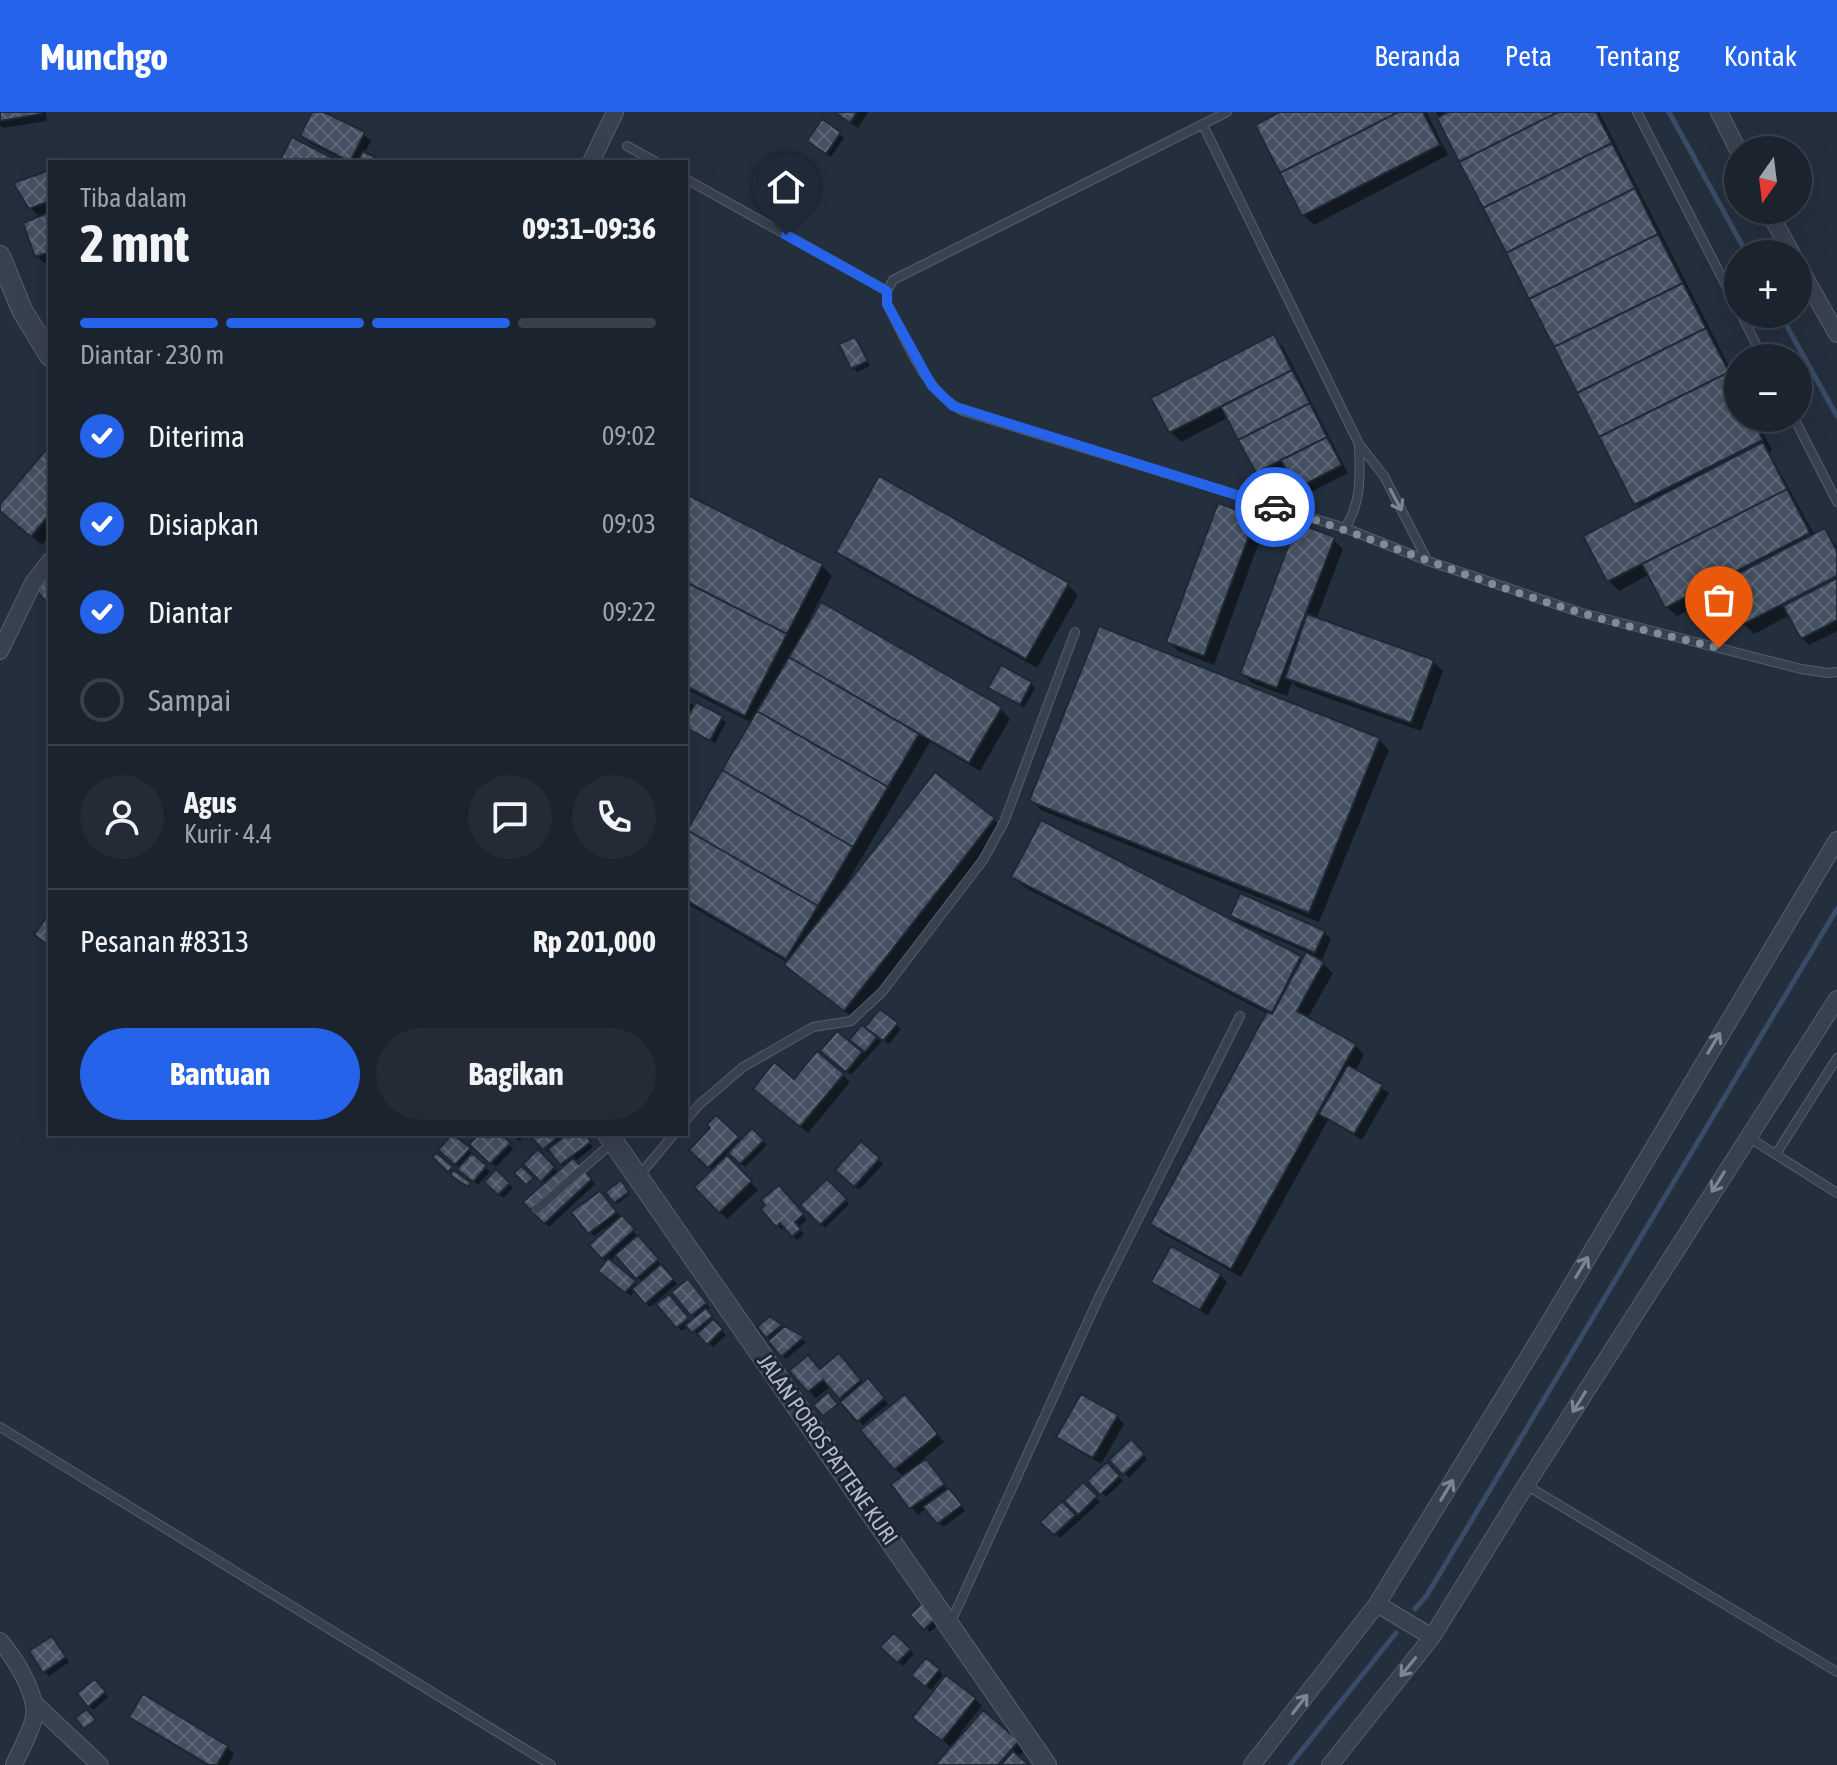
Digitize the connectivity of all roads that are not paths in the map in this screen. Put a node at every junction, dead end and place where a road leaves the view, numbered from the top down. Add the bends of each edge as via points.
1 (615, 112) edge
2 (1227, 112) edge
3 (1637, 112) edge
4 (1722, 113) edge
5 (1203, 125) junction
6 (1732, 136) edge
7 (627, 146) dead end
8 (592, 160) edge
9 (652, 160) edge
10 (688, 180) edge
11 (0, 256) edge
12 (1724, 282) edge
13 (1812, 290) edge
14 (887, 291) junction
15 (1837, 334) edge
16 (48, 353) edge
17 (1801, 432) edge
18 (1359, 444) junction
19 (1837, 502) edge
20 (1345, 528) junction
21 (1428, 561) junction
22 (48, 564) edge
23 (1075, 632) dead end
24 (0, 651) edge
25 (1837, 672) edge
26 (1837, 840) edge
27 (1836, 1002) edge
28 (1240, 1016) dead end
29 (1837, 1058) edge
30 (688, 1118) edge
31 (672, 1136) edge
32 (1747, 1137) junction
33 (611, 1138) edge
34 (1776, 1154) junction
35 (639, 1176) junction
36 (1837, 1193) edge
37 (537, 1209) dead end
38 (0, 1427) edge
39 (1526, 1485) junction
40 (1377, 1604) junction
41 (950, 1624) junction
42 (1432, 1637) junction
43 (0, 1641) edge
44 (1837, 1672) edge
45 (33, 1702) junction
46 (14, 1765) edge
47 (100, 1765) edge
48 (551, 1765) edge
49 (1046, 1765) edge
50 (1252, 1765) edge
51 (1330, 1765) edge

1 - 8 street
2 - 5 lane
3 - 12 lane
4 - 6 street
5 - 14 lane via 900,274
5 - 18 lane
7 - 9 lane
10 - 14 lane
11 - 16 street
13 - 15 street
14 - 20 lane via 887,304 928,379 953,406
17 - 19 lane
18 - 20 lane via 1360,487
18 -> 21 lane via 1384,476
20 - 21 lane
21 - 25 lane via 1582,613 1801,669
22 - 24 street
23 - 30 lane via 1004,822 983,860 882,992 851,1021 813,1027 743,1067
40 -> 26 street
27 - 32 street
28 - 41 lane via 1099,1297
29 - 34 lane
31 - 35 lane
32 - 34 lane
32 -> 39 street
33 - 35 street, JALAN POROS PATTENE KURI
33 - 37 lane
34 - 36 lane
35 - 41 street, JALAN POROS PATTENE KURI
38 - 48 lane
39 - 42 street
39 - 44 lane
40 - 42 street
50 -> 40 street
41 - 49 street, JALAN POROS PATTENE KURI
42 -> 51 street
43 - 45 street
45 - 46 street via 34,1716
45 - 47 street

